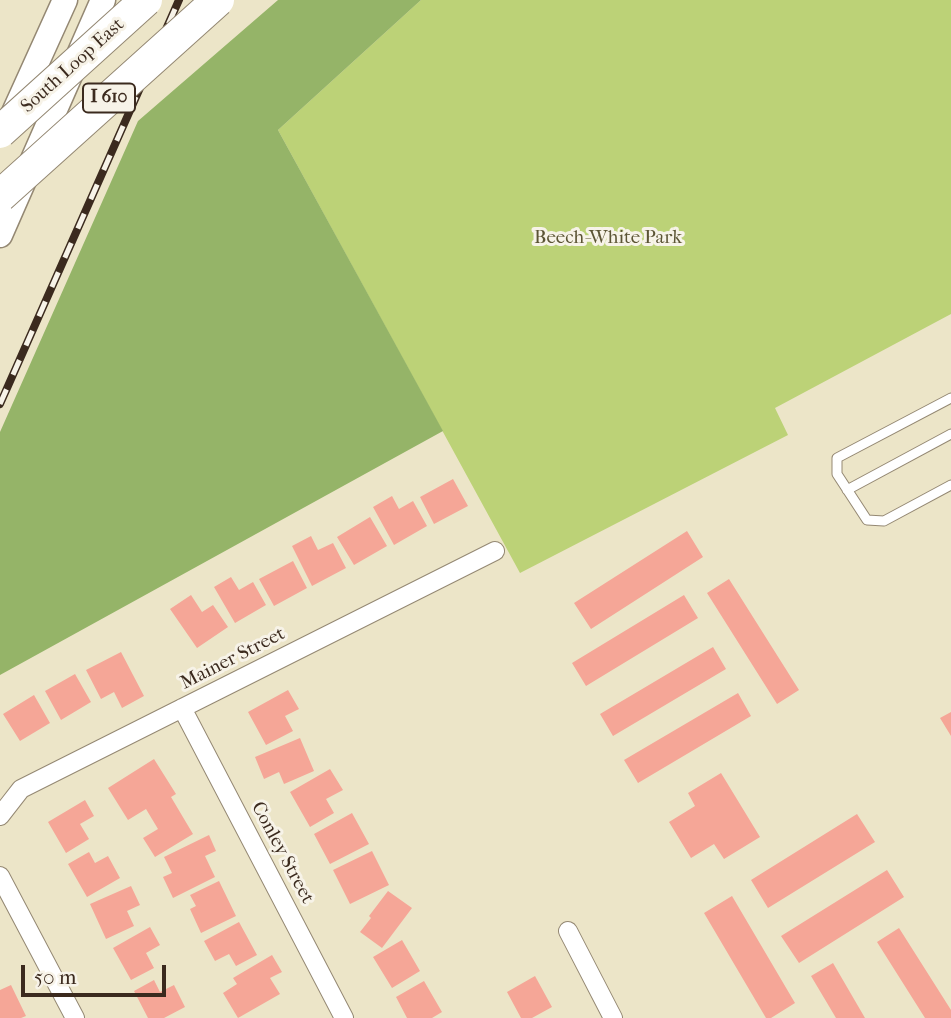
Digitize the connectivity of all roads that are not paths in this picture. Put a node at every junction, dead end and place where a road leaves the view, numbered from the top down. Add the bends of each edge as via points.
1 (65, 0) edge
2 (103, 0) edge
3 (146, 0) edge
4 (218, 0) edge
5 (0, 132) edge
6 (0, 143) edge
7 (0, 196) edge
8 (0, 236) edge
9 (951, 398) edge
10 (951, 434) edge
11 (951, 485) edge
12 (847, 490) junction
13 (495, 551) dead end
14 (182, 708) junction
15 (0, 816) edge
16 (0, 876) edge
17 (568, 931) dead end
18 (75, 1018) edge
19 (344, 1018) edge
20 (613, 1018) edge

1 - 6 main road
2 - 8 main road
3 - 5 highway, South Loop East / I 610, bridge
4 - 7 highway, I 610, bridge
9 - 12 lane via 836,458 837,474
10 - 12 lane
11 - 12 lane via 884,521 867,520
13 - 14 street, Mainer Street
14 - 15 street, Mainer Street via 21,789
14 - 19 street, Conley Street
16 - 18 street
17 - 20 street

